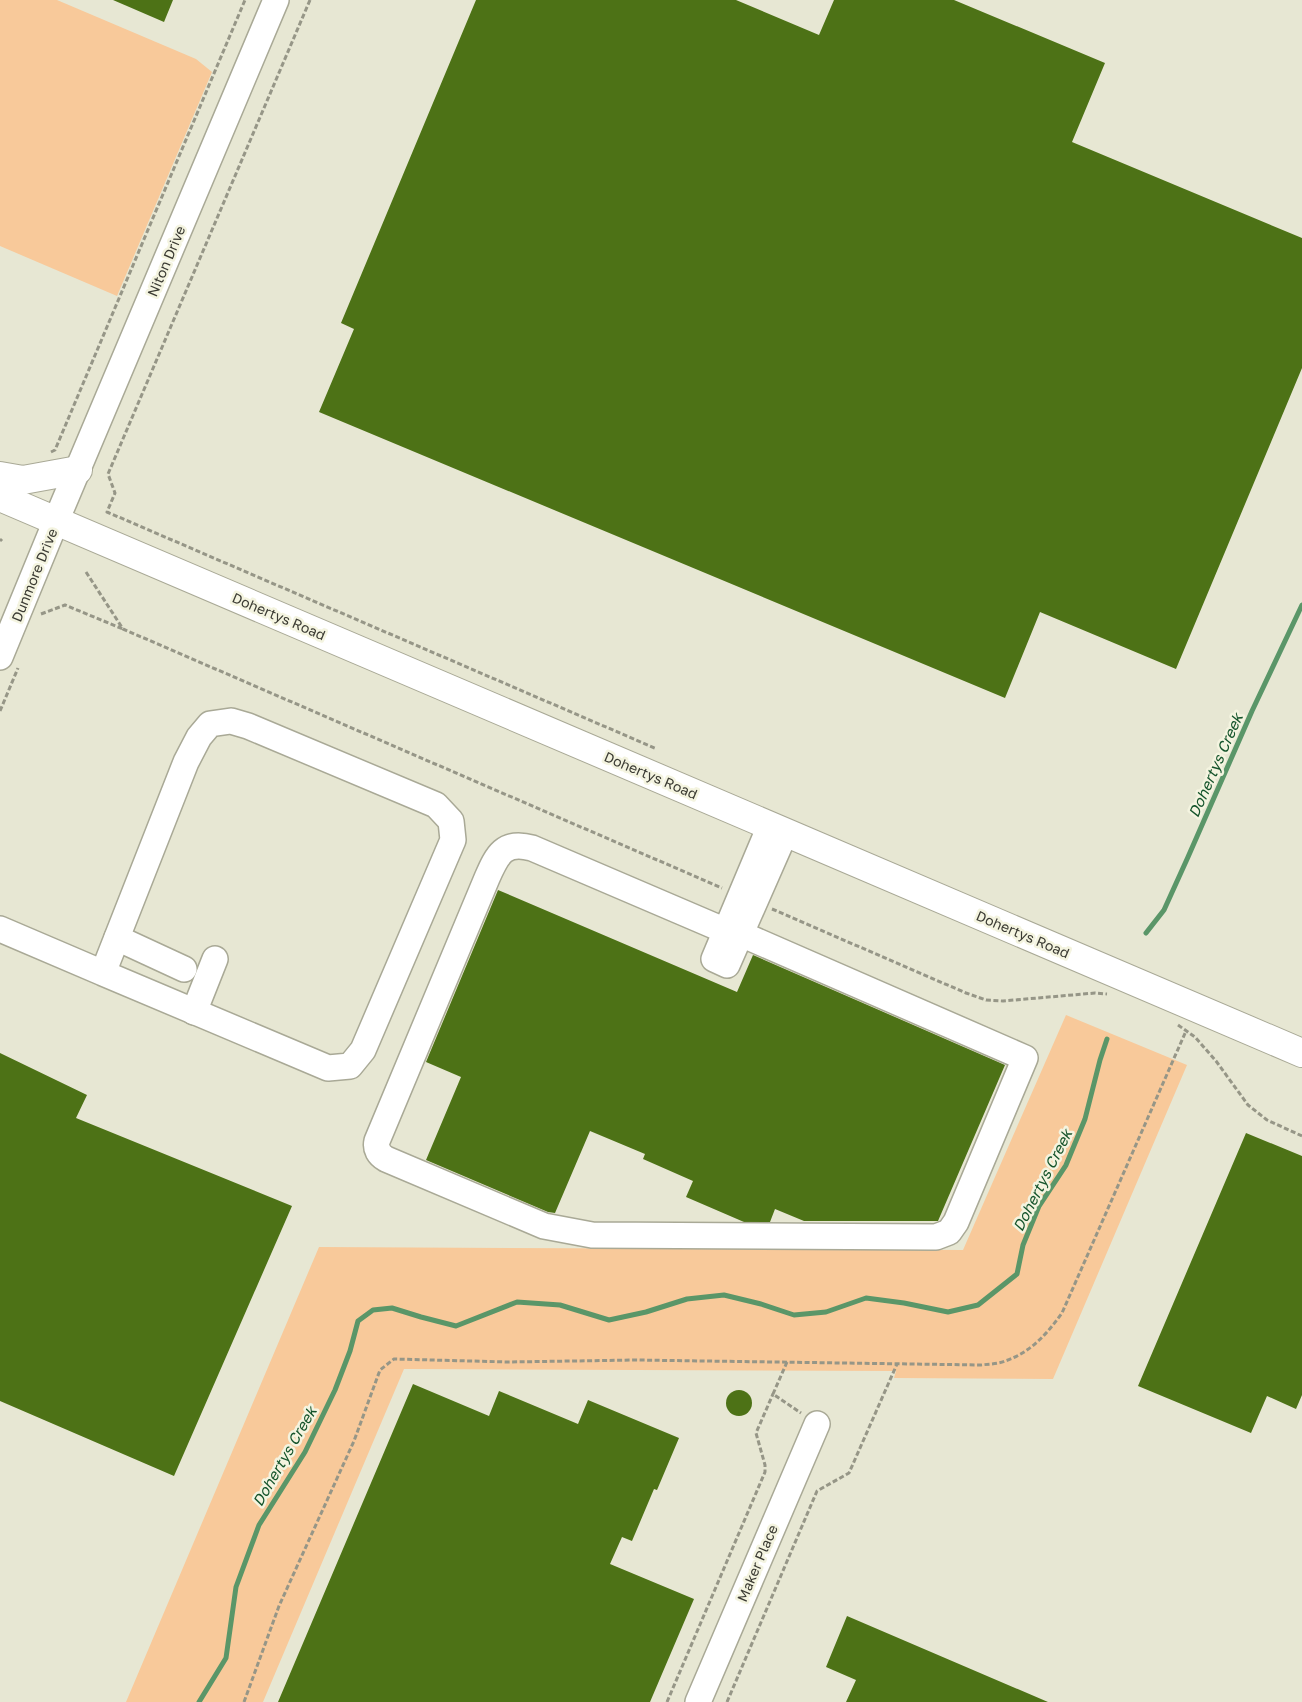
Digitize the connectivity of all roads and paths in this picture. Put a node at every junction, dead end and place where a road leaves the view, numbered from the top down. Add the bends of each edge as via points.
1 (245, 0) edge
2 (276, 0) edge
3 (310, 0) edge
4 (46, 455) dead end
5 (78, 470) junction
6 (0, 476) edge
7 (0, 497) edge
8 (56, 521) junction
9 (86, 572) dead end
10 (38, 622) dead end
11 (123, 629) junction
12 (9, 662) edge
13 (0, 711) edge
14 (657, 749) dead end
15 (778, 829) junction
16 (748, 899) junction
17 (0, 929) edge
18 (733, 933) junction
19 (117, 938) junction
20 (215, 960) dead end
21 (184, 969) dead end
22 (103, 973) junction
23 (1109, 995) dead end
24 (194, 1012) junction
25 (1172, 1021) dead end
26 (1186, 1031) junction
27 (1302, 1053) edge
28 (1302, 1136) edge
29 (787, 1362) junction
30 (896, 1364) junction
31 (773, 1394) junction
32 (817, 1424) joint
33 (244, 1702) edge
34 (667, 1702) edge
35 (698, 1702) edge
36 (727, 1702) edge

1 - 4 path via 54,450
2 - 5 street, Niton Drive
3 - 14 path via 108,474 115,493 107,512
5 - 6 main road via 23,480
5 - 8 street, Niton Drive
7 - 8 main road, Dohertys Road
8 - 12 street, Dunmore Drive
8 - 15 main road, Dohertys Road
9 - 11 path
10 - 11 path via 42,613 65,605
11 - 16 path
12 - 13 path
15 - 16 street
15 - 27 main road, Dohertys Road
16 - 18 street
16 - 23 path via 986,1000 1095,993
17 - 22 street
18 - 18 street via 1025,1058 949,1232 936,1237 592,1235 544,1226 519,1217 386,1159 378,1152 377,1141 486,878 497,856 504,850 517,846 532,848
19 - 21 street
19 - 22 street
19 - 24 street via 186,762 210,724 231,721 248,726 436,805 451,821 453,840 363,1050 350,1066 328,1068
20 - 24 street
22 - 24 street
25 - 26 path
26 - 28 path via 1216,1061 1248,1105 1267,1120
26 - 30 path via 1062,1313 1046,1335 1005,1361 982,1365
29 - 30 path
29 - 31 path
29 - 33 path via 394,1360 380,1370 354,1442 279,1606
30 - 36 path via 849,1473 816,1491
31 - 32 path
31 - 34 path via 756,1433 765,1472
32 - 35 street, Maker Place

